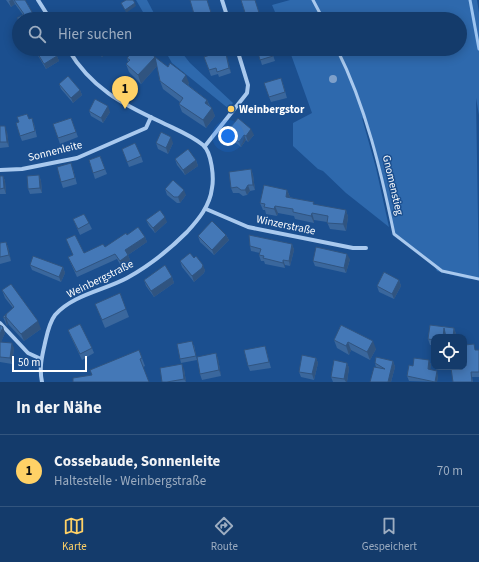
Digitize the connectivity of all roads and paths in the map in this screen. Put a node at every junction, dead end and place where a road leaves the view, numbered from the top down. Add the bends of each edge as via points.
1 (38, 0) edge
2 (222, 0) edge
3 (313, 0) edge
4 (46, 12) edge
5 (226, 12) edge
6 (319, 12) edge
7 (73, 56) edge
8 (239, 56) edge
9 (340, 56) edge
10 (151, 118) junction
11 (205, 146) junction
12 (0, 170) edge
13 (206, 209) junction
14 (366, 248) dead end
15 (479, 279) edge
16 (0, 323) edge
17 (41, 359) junction
18 (42, 382) edge

1 - 4 street
2 - 5 street
3 - 6 lane
7 - 10 street via 86,74 112,98
8 - 11 street via 248,85 247,93
9 - 15 lane, Gnomenstieg via 380,166 394,234 442,271
10 - 11 street via 185,133
10 - 12 street, Sonnenleite via 146,128 77,158
11 - 13 street, Weinbergstraße via 213,174 212,190
13 - 14 street, Winzerstraße via 248,227 353,248
13 - 17 street, Weinbergstraße via 181,238 147,266 75,301 55,315
16 - 17 street via 28,353
17 - 18 street, Weinbergstraße

